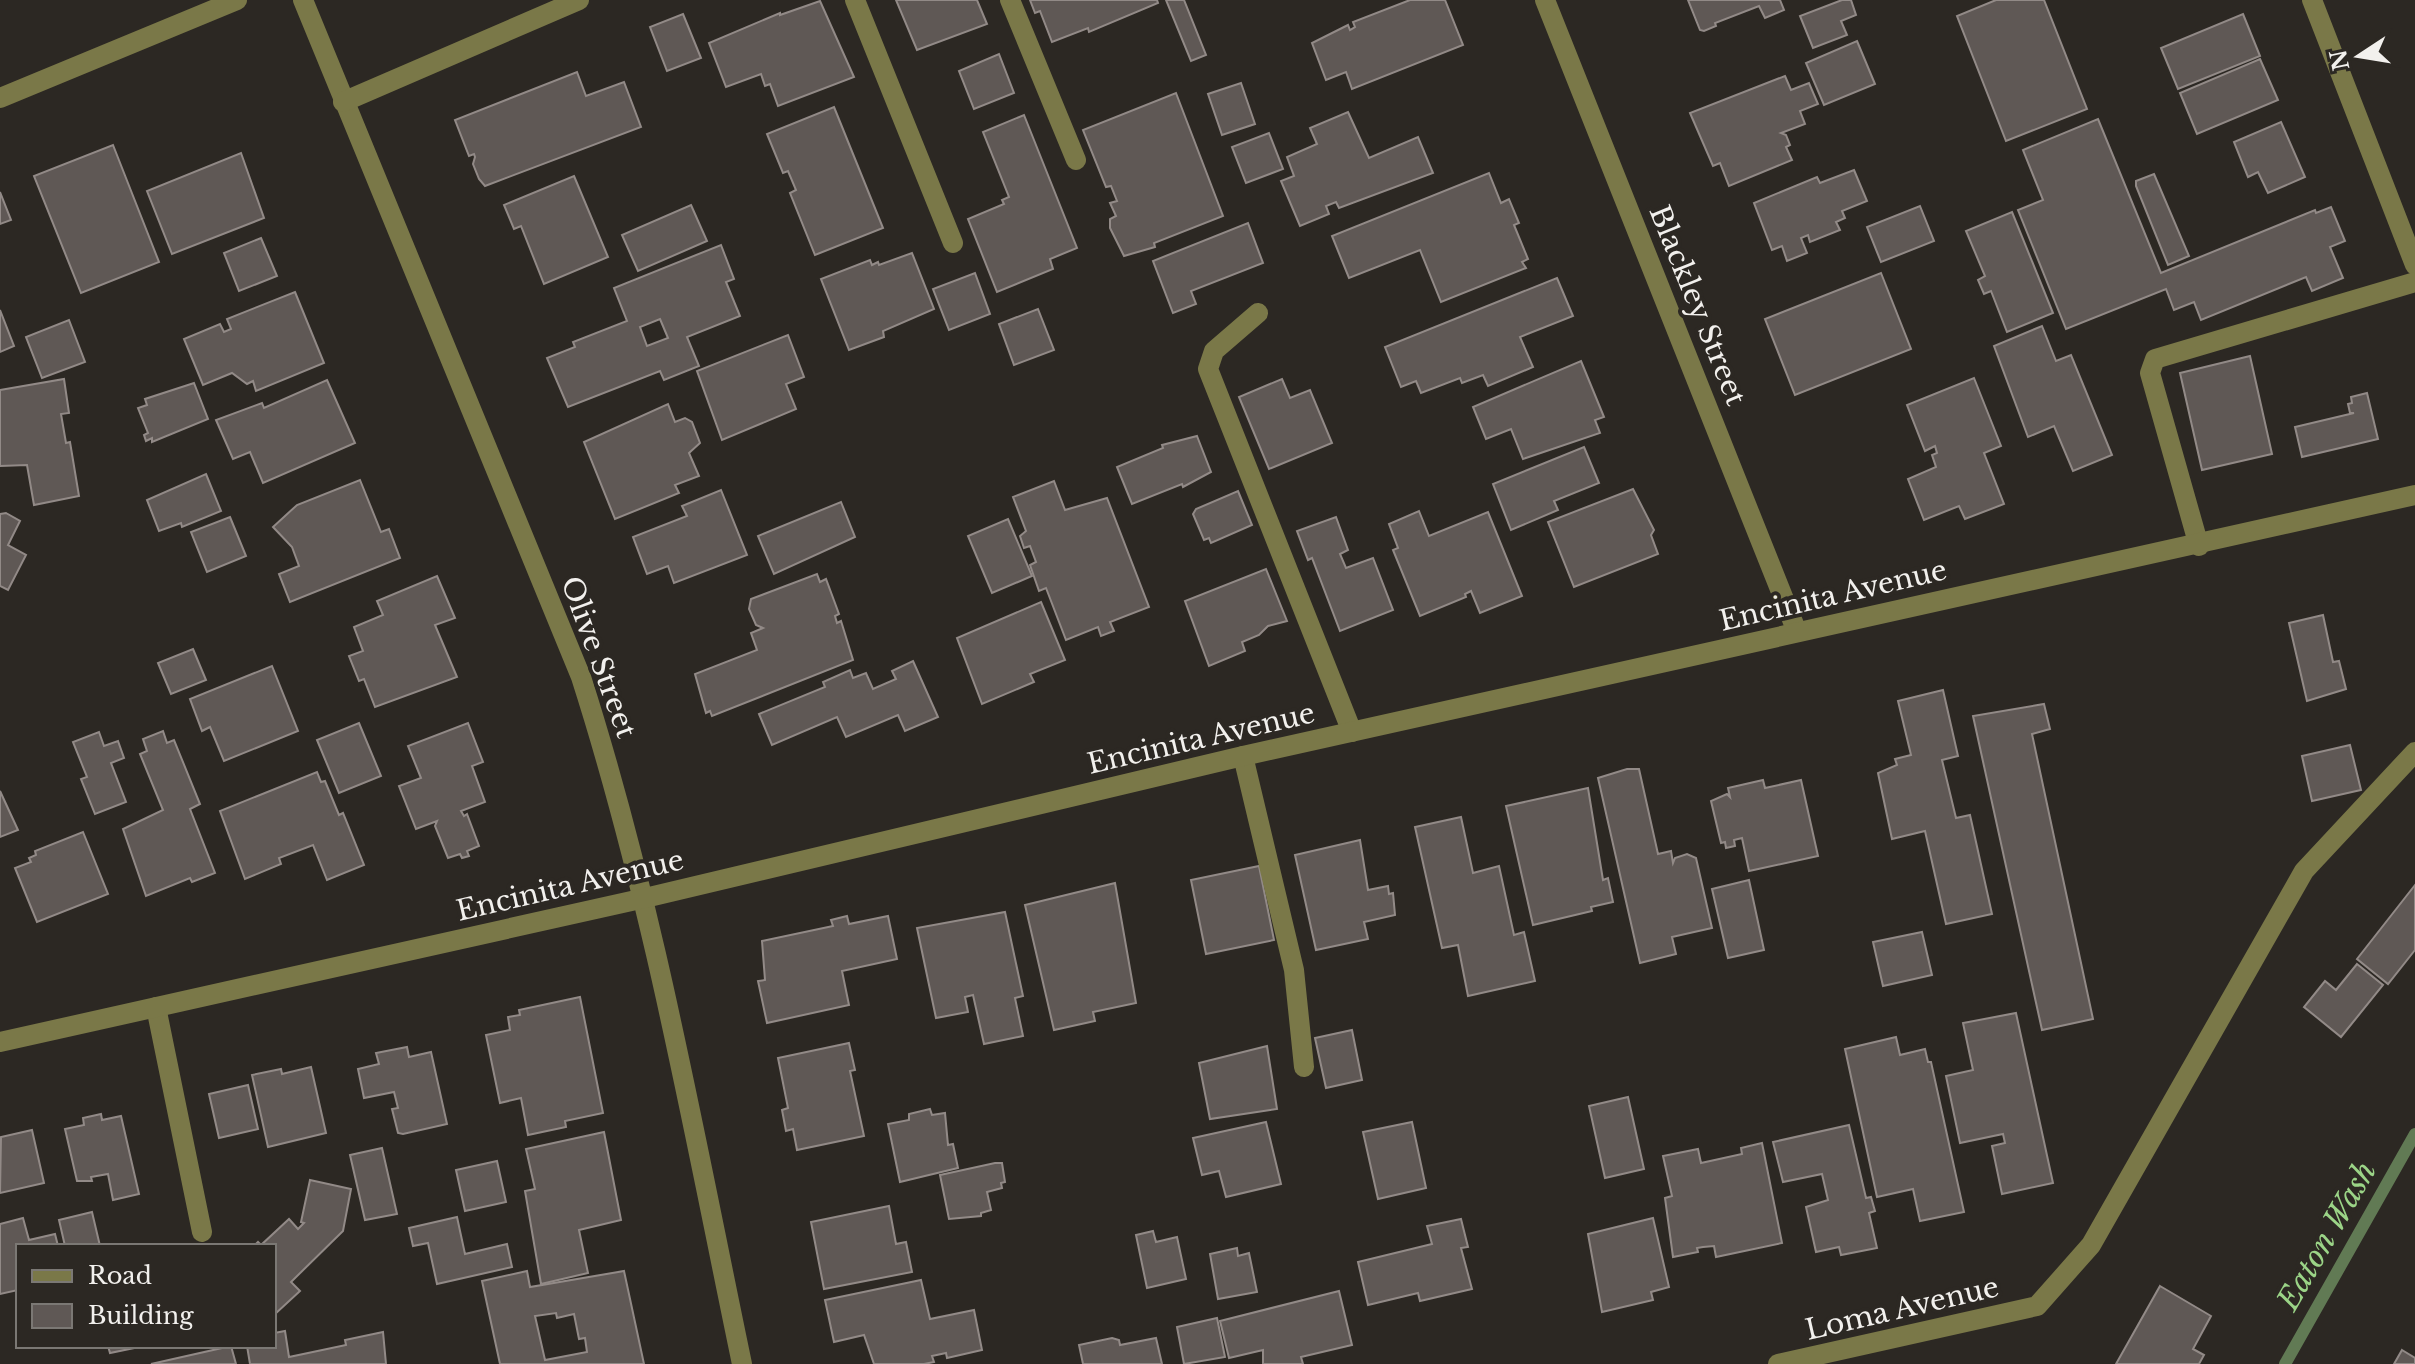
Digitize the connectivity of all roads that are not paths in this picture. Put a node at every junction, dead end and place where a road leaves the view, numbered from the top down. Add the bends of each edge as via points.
1 (237, 0) edge
2 (303, 0) edge
3 (579, 0) edge
4 (855, 0) edge
5 (1010, 0) edge
6 (1545, 0) edge
7 (2312, 0) edge
8 (0, 98) edge
9 (343, 102) junction
10 (1076, 160) dead end
11 (2407, 218) edge
12 (953, 243) dead end
13 (2415, 265) edge
14 (2415, 282) edge
15 (1258, 313) dead end
16 (2415, 495) edge
17 (2199, 546) junction
18 (1797, 632) junction
19 (1352, 732) junction
20 (2415, 752) edge
21 (1243, 756) junction
22 (645, 898) junction
23 (156, 1007) junction
24 (0, 1042) edge
25 (1304, 1067) dead end
26 (202, 1232) dead end
27 (742, 1364) edge
28 (1778, 1364) edge

1 - 8 street
2 - 9 street, Olive Street
3 - 9 street
4 - 12 street
5 - 10 street
6 - 18 street, Blackley Street
7 - 11 street
9 - 22 street, Olive Street via 581,677
11 - 13 street
14 - 17 street via 2155,359 2150,373
15 - 19 street via 1214,351 1208,369
16 - 17 street, Encinita Avenue
17 - 18 street, Encinita Avenue
18 - 19 street, Encinita Avenue
19 - 21 street, Encinita Avenue
20 - 28 street, Loma Avenue via 2304,871 2091,1245 2037,1306
21 - 22 street, Encinita Avenue
21 - 25 street via 1294,970
22 - 23 street, Encinita Avenue
22 - 27 street, Olive Street
23 - 24 street, Encinita Avenue
23 - 26 street

